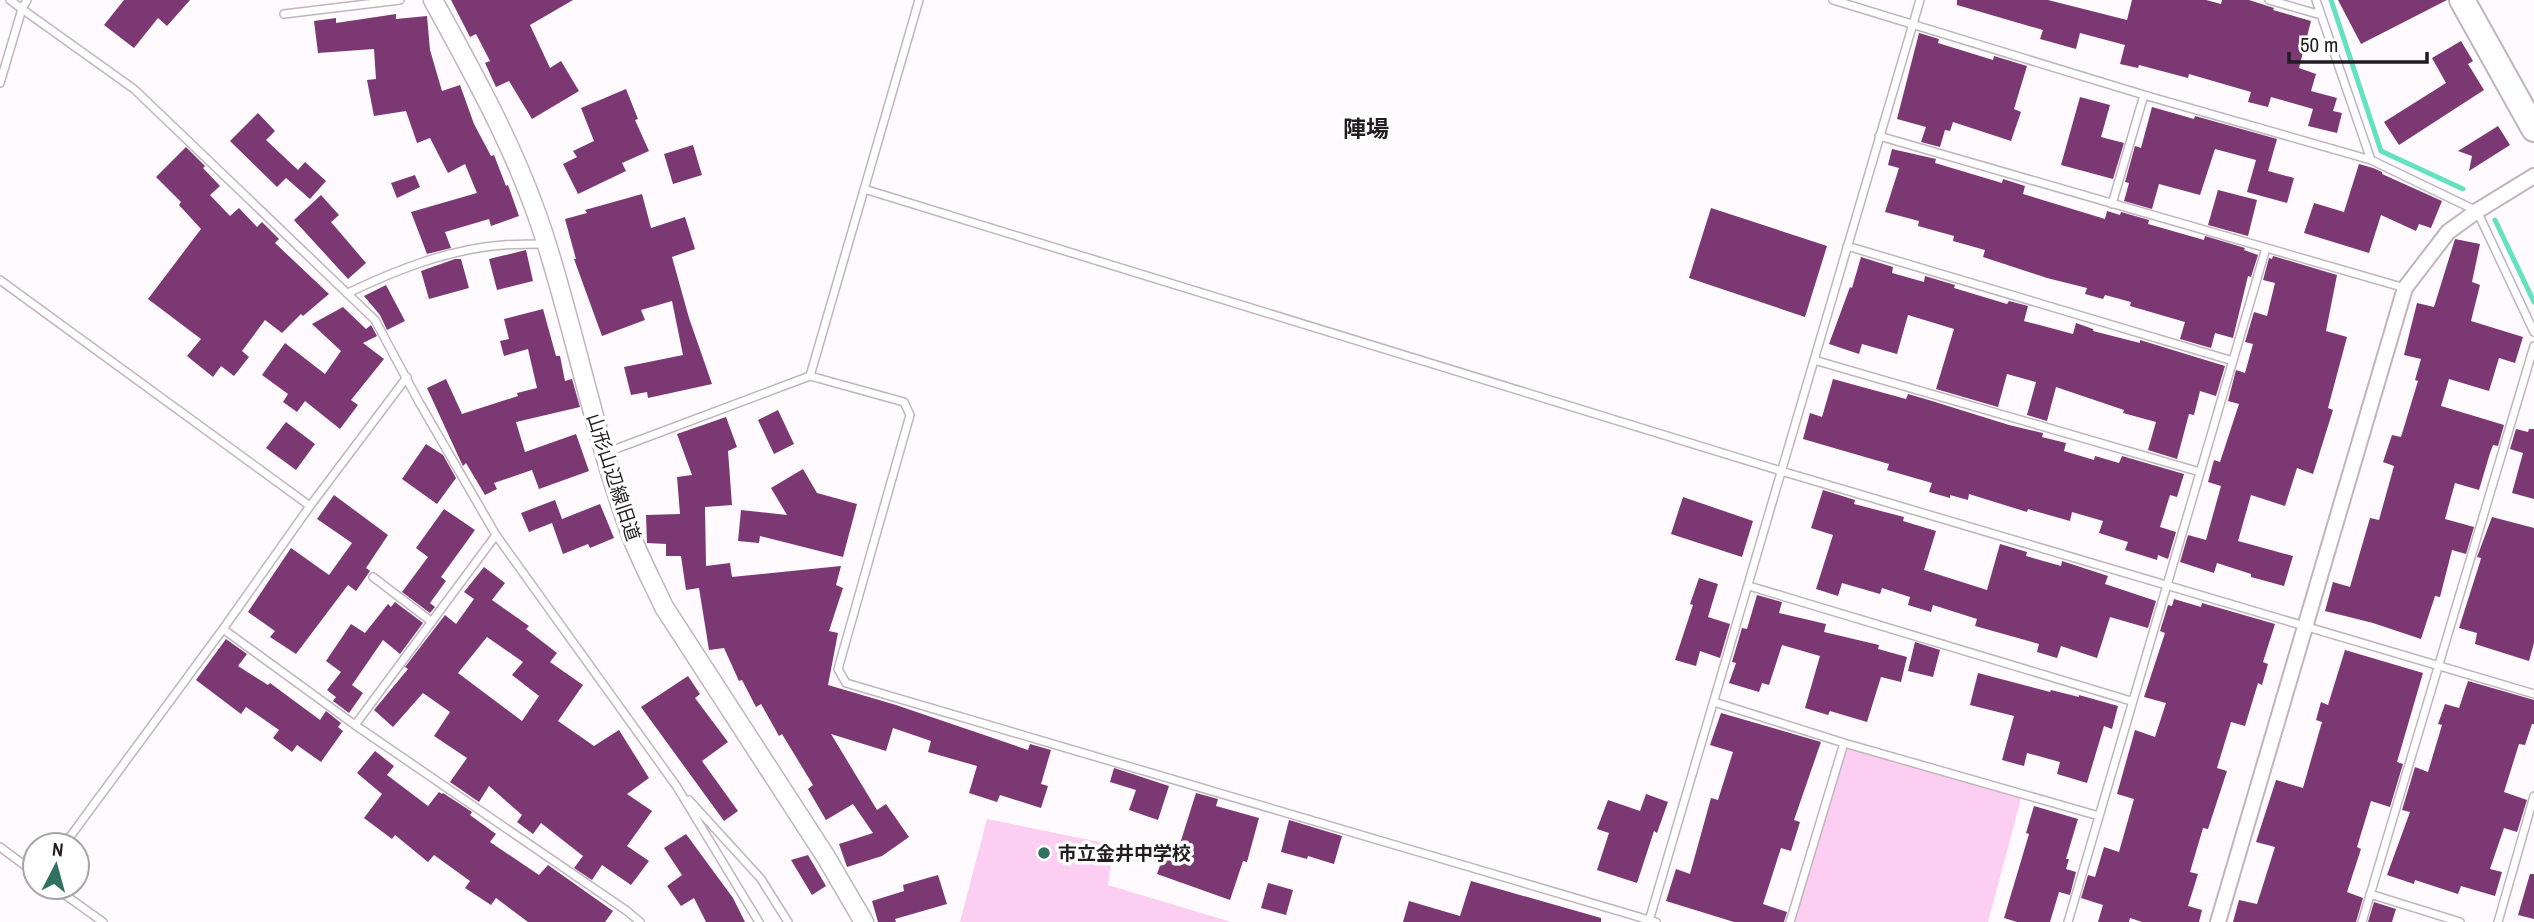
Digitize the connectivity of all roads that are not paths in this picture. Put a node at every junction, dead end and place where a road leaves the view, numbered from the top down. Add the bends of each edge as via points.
1 (10, 0) edge
2 (27, 0) edge
3 (400, 0) edge
4 (433, 0) edge
5 (919, 0) edge
6 (1833, 0) edge
7 (1920, 0) edge
8 (2269, 0) edge
9 (2316, 0) edge
10 (2462, 0) edge
11 (22, 9) junction
12 (284, 14) dead end
13 (2321, 15) junction
14 (1913, 24) junction
15 (0, 83) edge
16 (2144, 95) junction
17 (2534, 129) edge
18 (1879, 136) junction
19 (2371, 160) junction
20 (2534, 176) edge
21 (864, 189) junction
22 (2112, 204) junction
23 (2477, 211) junction
24 (547, 244) junction
25 (1847, 246) junction
26 (2266, 248) junction
27 (0, 280) edge
28 (2405, 288) junction
29 (348, 293) junction
30 (2534, 332) edge
31 (2534, 346) edge
32 (1814, 360) junction
33 (2233, 361) junction
34 (810, 376) junction
35 (407, 377) junction
36 (605, 453) junction
37 (1782, 471) junction
38 (2200, 472) junction
39 (310, 506) junction
40 (496, 535) junction
41 (373, 577) dead end
42 (2166, 585) junction
43 (1749, 586) junction
44 (432, 622) junction
45 (2305, 626) junction
46 (223, 629) junction
47 (2439, 665) junction
48 (2534, 694) edge
49 (2131, 701) junction
50 (1714, 702) junction
51 (355, 725) junction
52 (1844, 743) junction
53 (677, 787) junction
54 (2534, 796) edge
55 (2099, 816) junction
56 (74, 831) edge
57 (0, 847) edge
58 (21, 863) edge
59 (2370, 894) junction
60 (74, 901) edge
61 (1651, 921) edge
62 (103, 922) edge
63 (640, 922) edge
64 (759, 922) edge
65 (788, 922) edge
66 (864, 922) edge
67 (1790, 922) edge
68 (2068, 922) edge
69 (2218, 922) edge
70 (2362, 922) edge
71 (2460, 922) edge
72 (2498, 922) edge

1 - 11 lane
2 - 11 lane
3 - 12 lane
4 - 24 street, 山形山辺線旧道 via 501,125
5 - 21 lane
6 - 14 lane
7 - 14 lane
8 - 13 lane
9 - 13 lane
10 - 17 highway
11 - 15 lane
11 - 29 lane via 134,89
13 - 19 lane
14 - 16 lane
14 - 18 lane
16 - 19 lane
16 - 22 lane
18 - 22 lane
18 - 25 lane
19 - 23 lane
20 - 23 street
21 - 34 lane
21 - 37 lane
22 - 26 lane
23 - 28 street via 2448,232
23 - 30 lane
24 - 29 lane via 455,253 391,272
24 - 36 street, 山形山辺線旧道
25 - 32 lane
25 - 33 lane
26 - 28 lane
26 - 33 lane
27 - 39 lane
28 - 45 street
29 - 35 lane via 375,320
31 - 47 lane
32 - 37 lane
32 - 38 lane
33 - 38 lane
34 - 36 lane
34 - 61 lane via 904,402 910,415 838,669 846,683
35 - 39 lane
35 - 40 lane
36 - 66 street, 山形山辺線旧道 via 631,536 664,607
37 - 42 lane
37 - 43 lane
38 - 42 lane
39 - 46 lane
40 - 44 lane
40 - 53 lane
41 - 44 lane
42 - 45 lane
42 - 49 lane
43 - 49 lane
43 - 50 lane
44 - 51 lane
45 - 47 lane
45 - 69 street
46 - 51 lane
46 - 56 lane
47 - 48 lane
47 - 59 lane
49 - 55 lane
50 - 52 lane
50 - 61 lane
51 - 63 lane
52 - 55 lane
52 - 67 lane
53 - 64 lane
53 - 65 lane via 761,878
54 - 72 lane
55 - 68 lane
57 - 58 lane
59 - 70 lane
59 - 71 lane
60 - 62 lane

